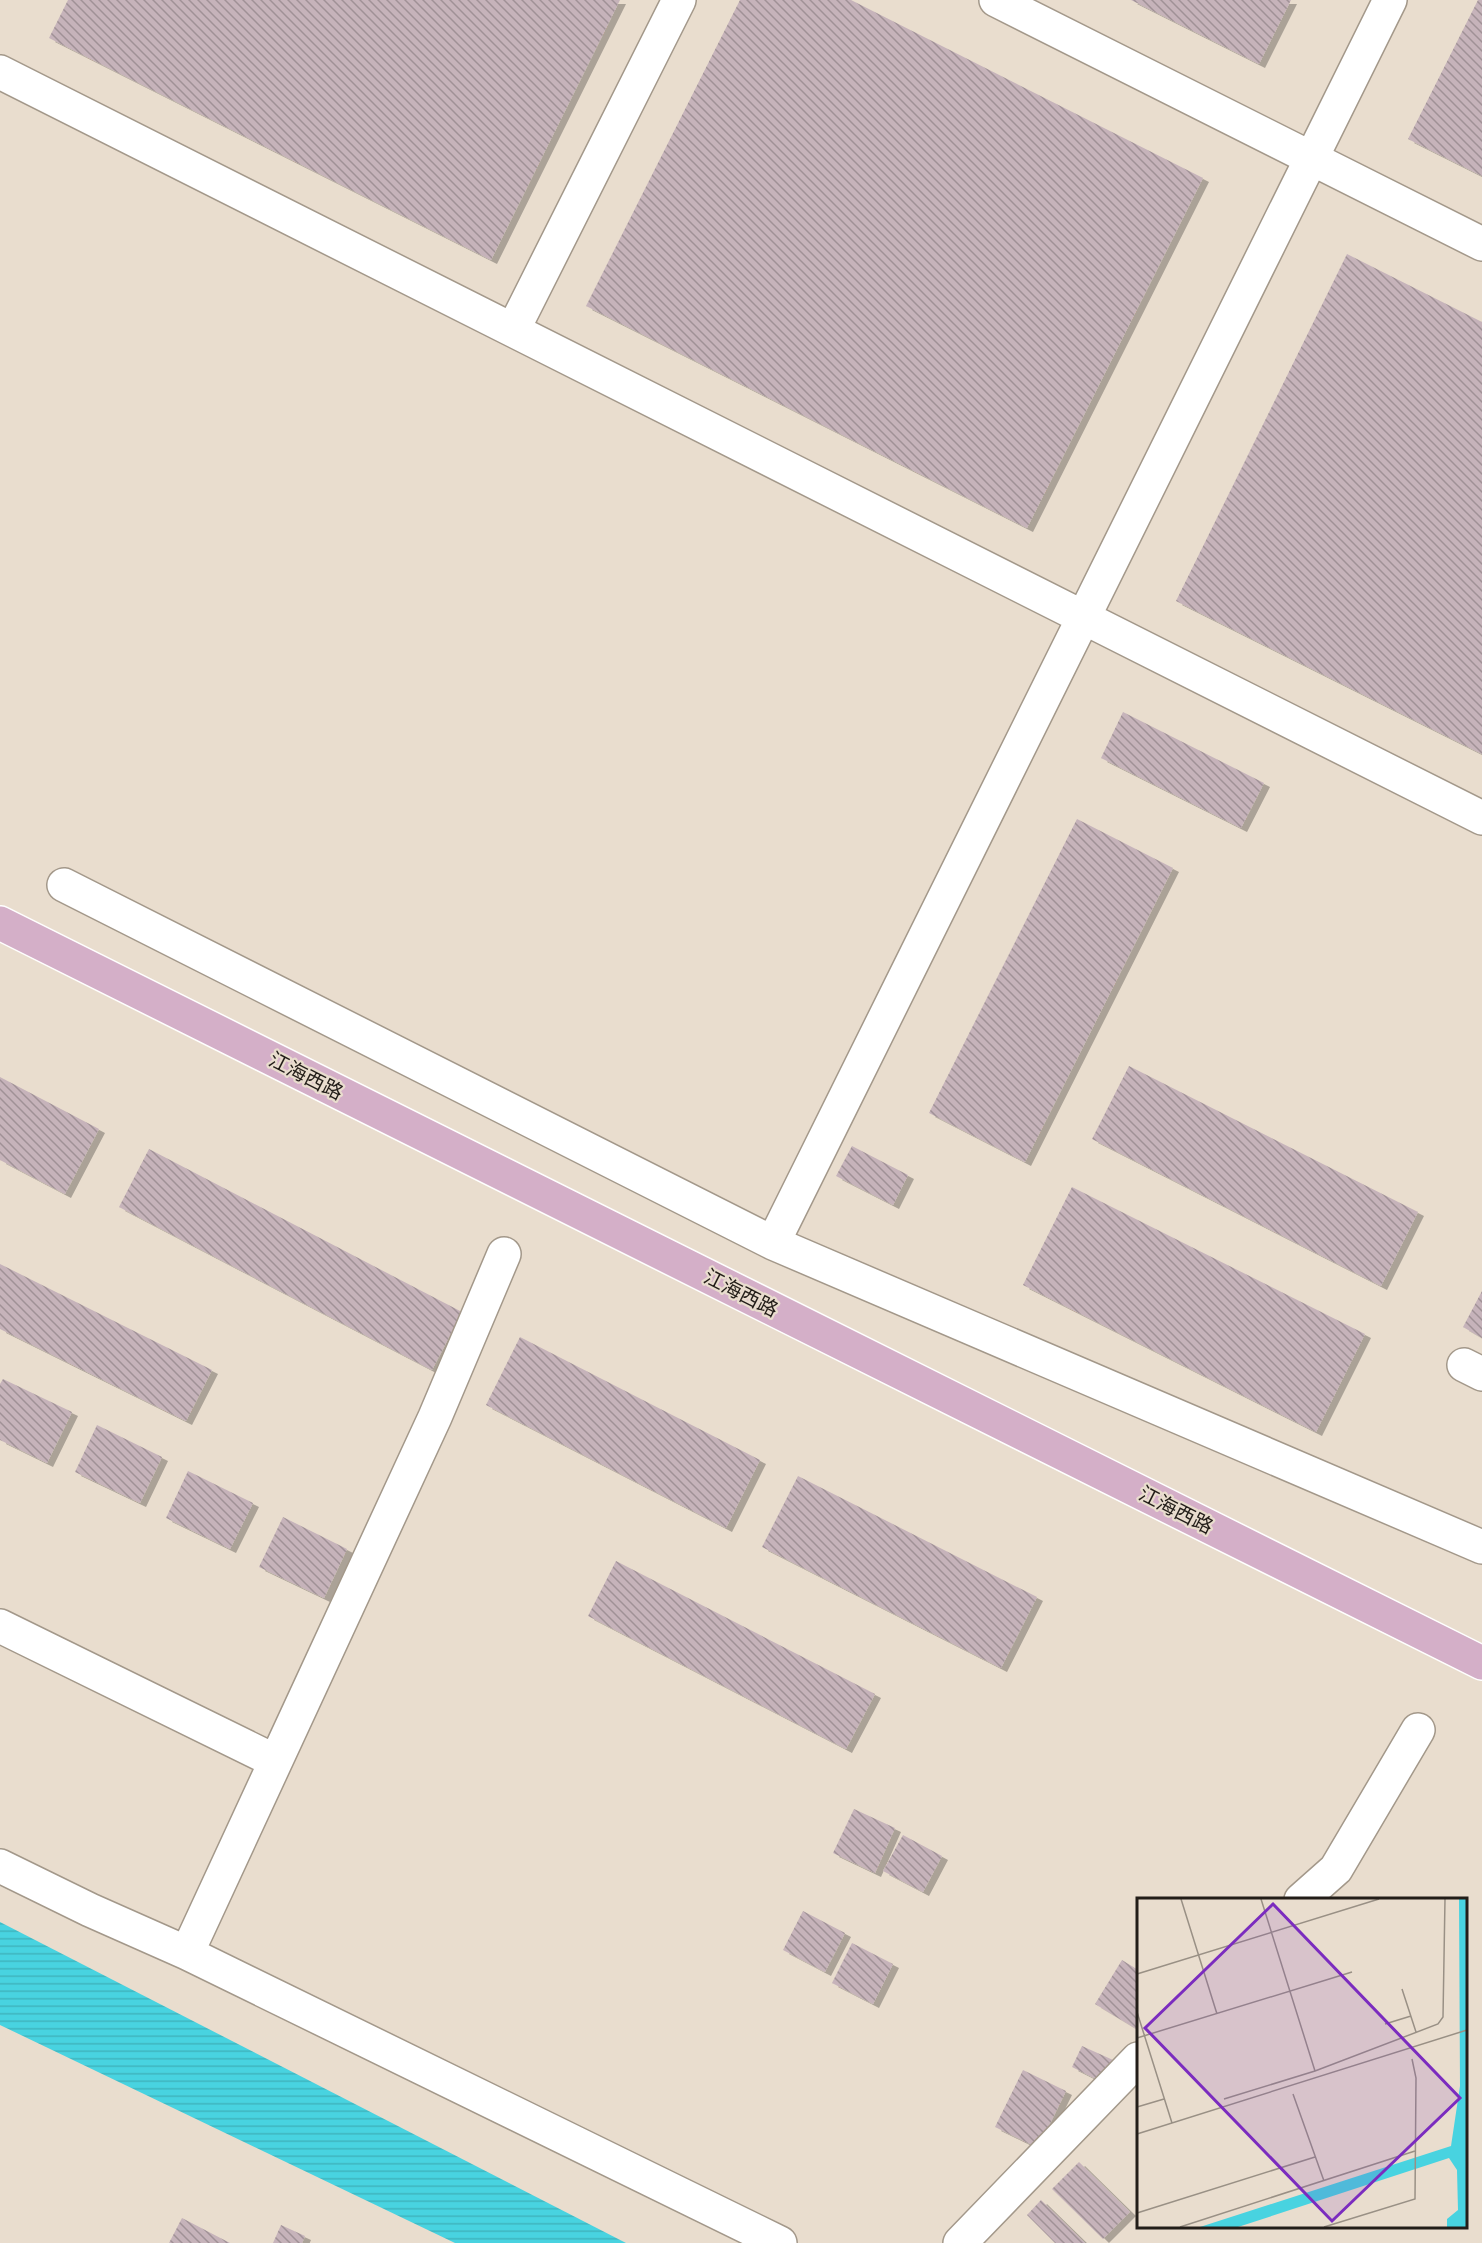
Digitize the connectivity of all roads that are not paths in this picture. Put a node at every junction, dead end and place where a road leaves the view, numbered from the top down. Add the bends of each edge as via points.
1 (679, 0) edge
2 (996, 0) edge
3 (1390, 0) edge
4 (0, 72) edge
5 (1311, 158) junction
6 (1482, 244) edge
7 (513, 330) junction
8 (1083, 617) junction
9 (1482, 818) edge
10 (64, 885) dead end
11 (0, 923) edge
12 (773, 1243) junction
13 (504, 1254) dead end
14 (1482, 1547) edge
15 (0, 1626) edge
16 (1482, 1663) edge
17 (1418, 1730) dead end
18 (275, 1761) junction
19 (0, 1866) edge
20 (1302, 1898) edge
21 (187, 1953) junction
22 (1137, 2060) edge
23 (780, 2243) edge
24 (960, 2243) edge

1 - 7 street
2 - 5 street
3 - 5 street
4 - 7 street
5 - 6 street
5 - 8 street
7 - 8 street
8 - 9 street
8 - 12 street
10 - 12 street
11 - 16 main road, 江海西路
12 - 14 street
13 - 18 street via 435,1417
15 - 18 street
17 - 20 street via 1336,1869
18 - 21 street
19 - 21 street
21 - 23 street
22 - 24 street

